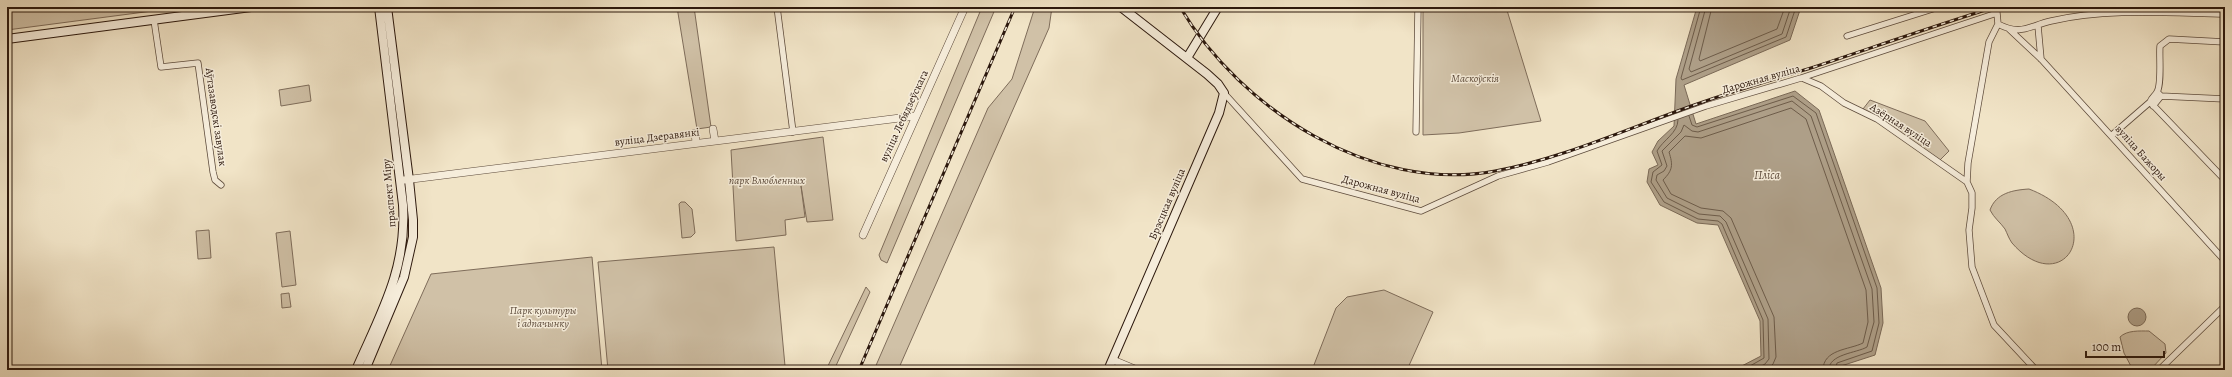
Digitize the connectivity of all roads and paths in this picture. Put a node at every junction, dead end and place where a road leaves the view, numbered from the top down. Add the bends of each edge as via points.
1 (251, 7) edge
2 (379, 7) edge
3 (387, 7) edge
4 (777, 7) edge
5 (965, 7) edge
6 (1121, 7) edge
7 (1218, 7) edge
8 (1418, 7) edge
9 (1939, 7) edge
10 (1996, 10) edge
11 (2225, 14) edge
12 (154, 20) junction
13 (1998, 24) junction
14 (2038, 26) junction
15 (2008, 29) junction
16 (386, 36) junction
17 (1847, 36) dead end
18 (7, 39) edge
19 (2225, 42) edge
20 (1187, 58) junction
21 (2041, 59) junction
22 (1801, 78) junction
23 (1224, 93) junction
24 (2159, 94) junction
25 (2225, 99) edge
26 (2151, 104) junction
27 (916, 116) junction
28 (713, 129) dead end
29 (793, 132) junction
30 (1416, 132) dead end
31 (695, 133) dead end
32 (2112, 135) junction
33 (715, 141) junction
34 (696, 143) junction
35 (404, 180) junction
36 (2225, 180) edge
37 (1967, 182) junction
38 (221, 186) dead end
39 (863, 235) dead end
40 (2225, 261) edge
41 (2225, 306) edge
42 (1112, 360) junction
43 (356, 370) edge
44 (366, 370) edge
45 (1108, 370) edge
46 (1137, 370) edge
47 (2036, 370) edge
48 (2158, 370) edge

1 - 12 main road
2 - 16 main road, праспект Міру
3 - 16 main road, праспект Міру
4 - 29 street
5 - 27 street, вуліца Лебядзеўскага
6 - 20 main road
7 - 20 main road
8 - 30 street
9 - 17 street
10 - 13 street, Дарожная вуліца
10 - 22 street, Дарожная вуліца
11 - 14 street via 2115,14 2050,21
12 - 18 main road
12 - 38 street, Аўтазаводскі завулак via 161,67 198,63 213,172 215,180
13 - 15 street
13 - 37 street via 1989,42 1979,91
14 - 15 street via 2023,30
14 - 21 street
15 - 21 street, вуліца Бажоры
16 - 35 main road, праспект Міру
19 - 24 street via 2169,39 2160,46
20 - 23 main road via 1218,84
21 - 32 street, вуліца Бажоры
22 - 23 street, Дарожная вуліца via 1700,108 1548,162 1498,176 1421,211 1302,180
22 - 37 street, Азёрная вуліца via 1821,86 1844,103 1877,119
23 - 42 main road, Брэсцкая вуліца via 1219,113
24 - 25 street
24 - 26 street
26 - 32 street
26 - 36 street
27 - 29 street, вуліца Дзеравянкі
27 - 39 street, вуліца Лебядзеўскага
28 - 33 street
29 - 33 street, вуліца Дзеравянкі
31 - 34 street
32 - 40 street, вуліца Бажоры
33 - 34 street, вуліца Дзеравянкі
34 - 35 street, вуліца Дзеравянкі
35 - 43 main road, праспект Міру via 404,221 396,277
35 - 44 main road, праспект Міру via 413,220 409,260
37 - 47 street via 1972,193 1970,257 1976,280 1994,325
41 - 48 street
42 - 45 main road, Брэсцкая вуліца
42 - 46 street

